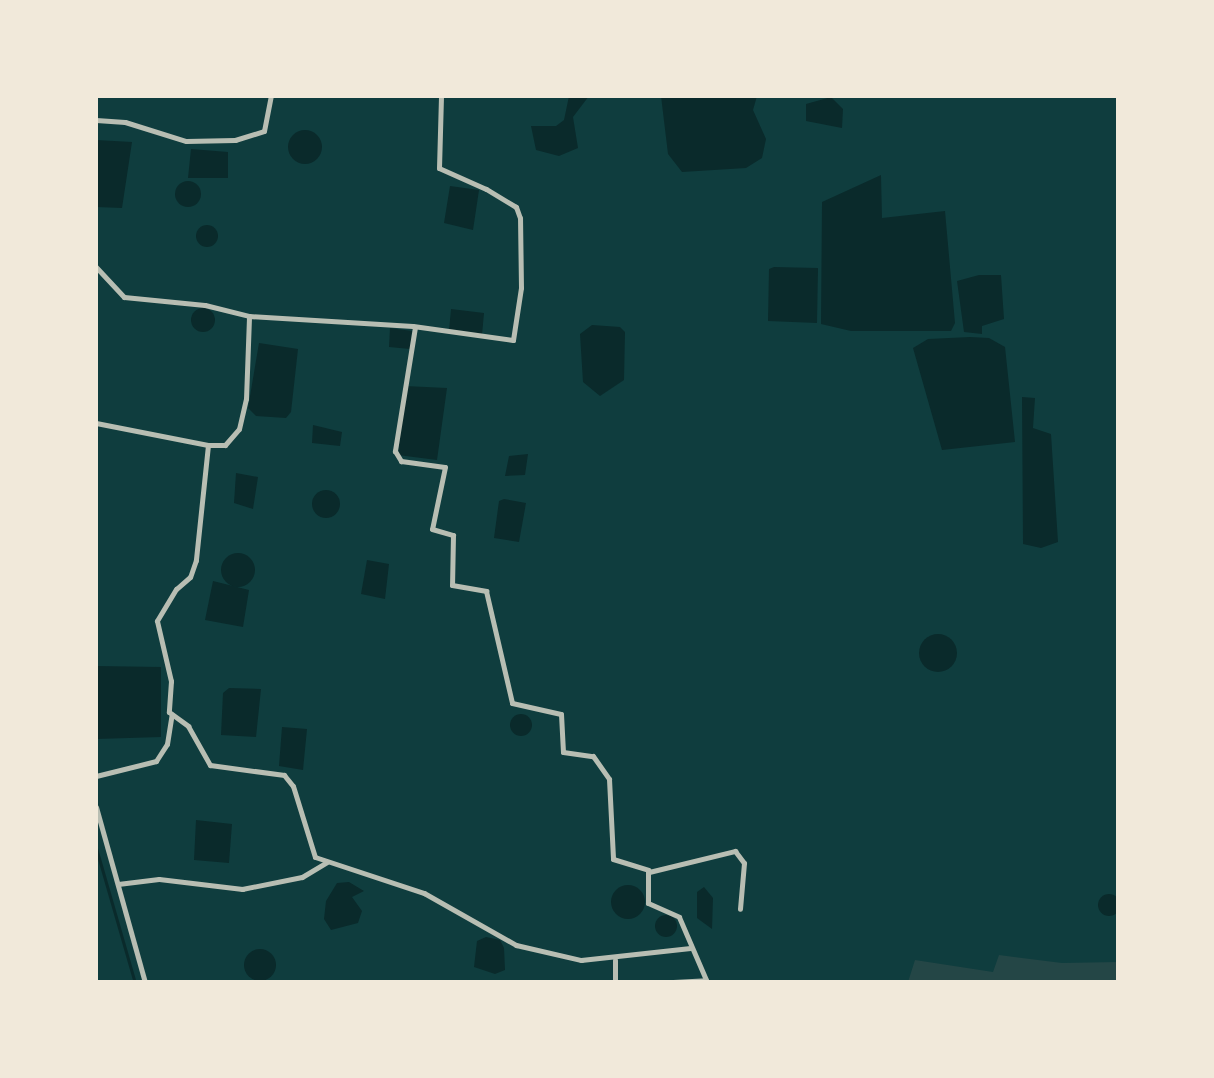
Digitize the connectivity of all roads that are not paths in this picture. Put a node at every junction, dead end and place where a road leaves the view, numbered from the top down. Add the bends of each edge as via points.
1 (271, 96) edge
2 (441, 96) edge
3 (96, 120) edge
4 (96, 267) edge
5 (249, 316) junction
6 (415, 327) junction
7 (96, 423) edge
8 (208, 445) junction
9 (172, 714) junction
10 (96, 776) edge
11 (96, 807) edge
12 (328, 862) junction
13 (649, 872) junction
14 (118, 884) junction
15 (740, 909) dead end
16 (690, 948) junction
17 (615, 960) junction
18 (142, 981) edge
19 (707, 981) edge
20 (615, 982) edge
21 (673, 982) edge

1 - 3 street via 264,131 235,140 186,141 125,122
2 - 6 street via 439,168 495,194 516,207 520,218 516,331 513,340 482,339
4 - 5 street via 124,297 205,305
5 - 6 street
5 - 8 street via 246,399 239,429 225,445
6 - 13 street via 402,386 397,459 445,467 432,529 453,535 452,585 486,591 512,703 561,714 563,752 593,756 609,779 613,859
7 - 8 street
8 - 9 street via 196,560 190,577 157,621 170,669
9 - 10 street via 167,744 156,761
9 - 12 street via 188,726 210,765 284,775 293,786 315,857
11 - 14 street
12 - 14 street via 302,877 242,889 159,879
12 - 17 street via 414,889 516,945 554,956
13 - 15 street via 735,851 744,863
13 - 16 street via 648,903 679,917
14 - 18 street
16 - 17 street
16 - 19 street
17 - 20 street
19 - 21 street

